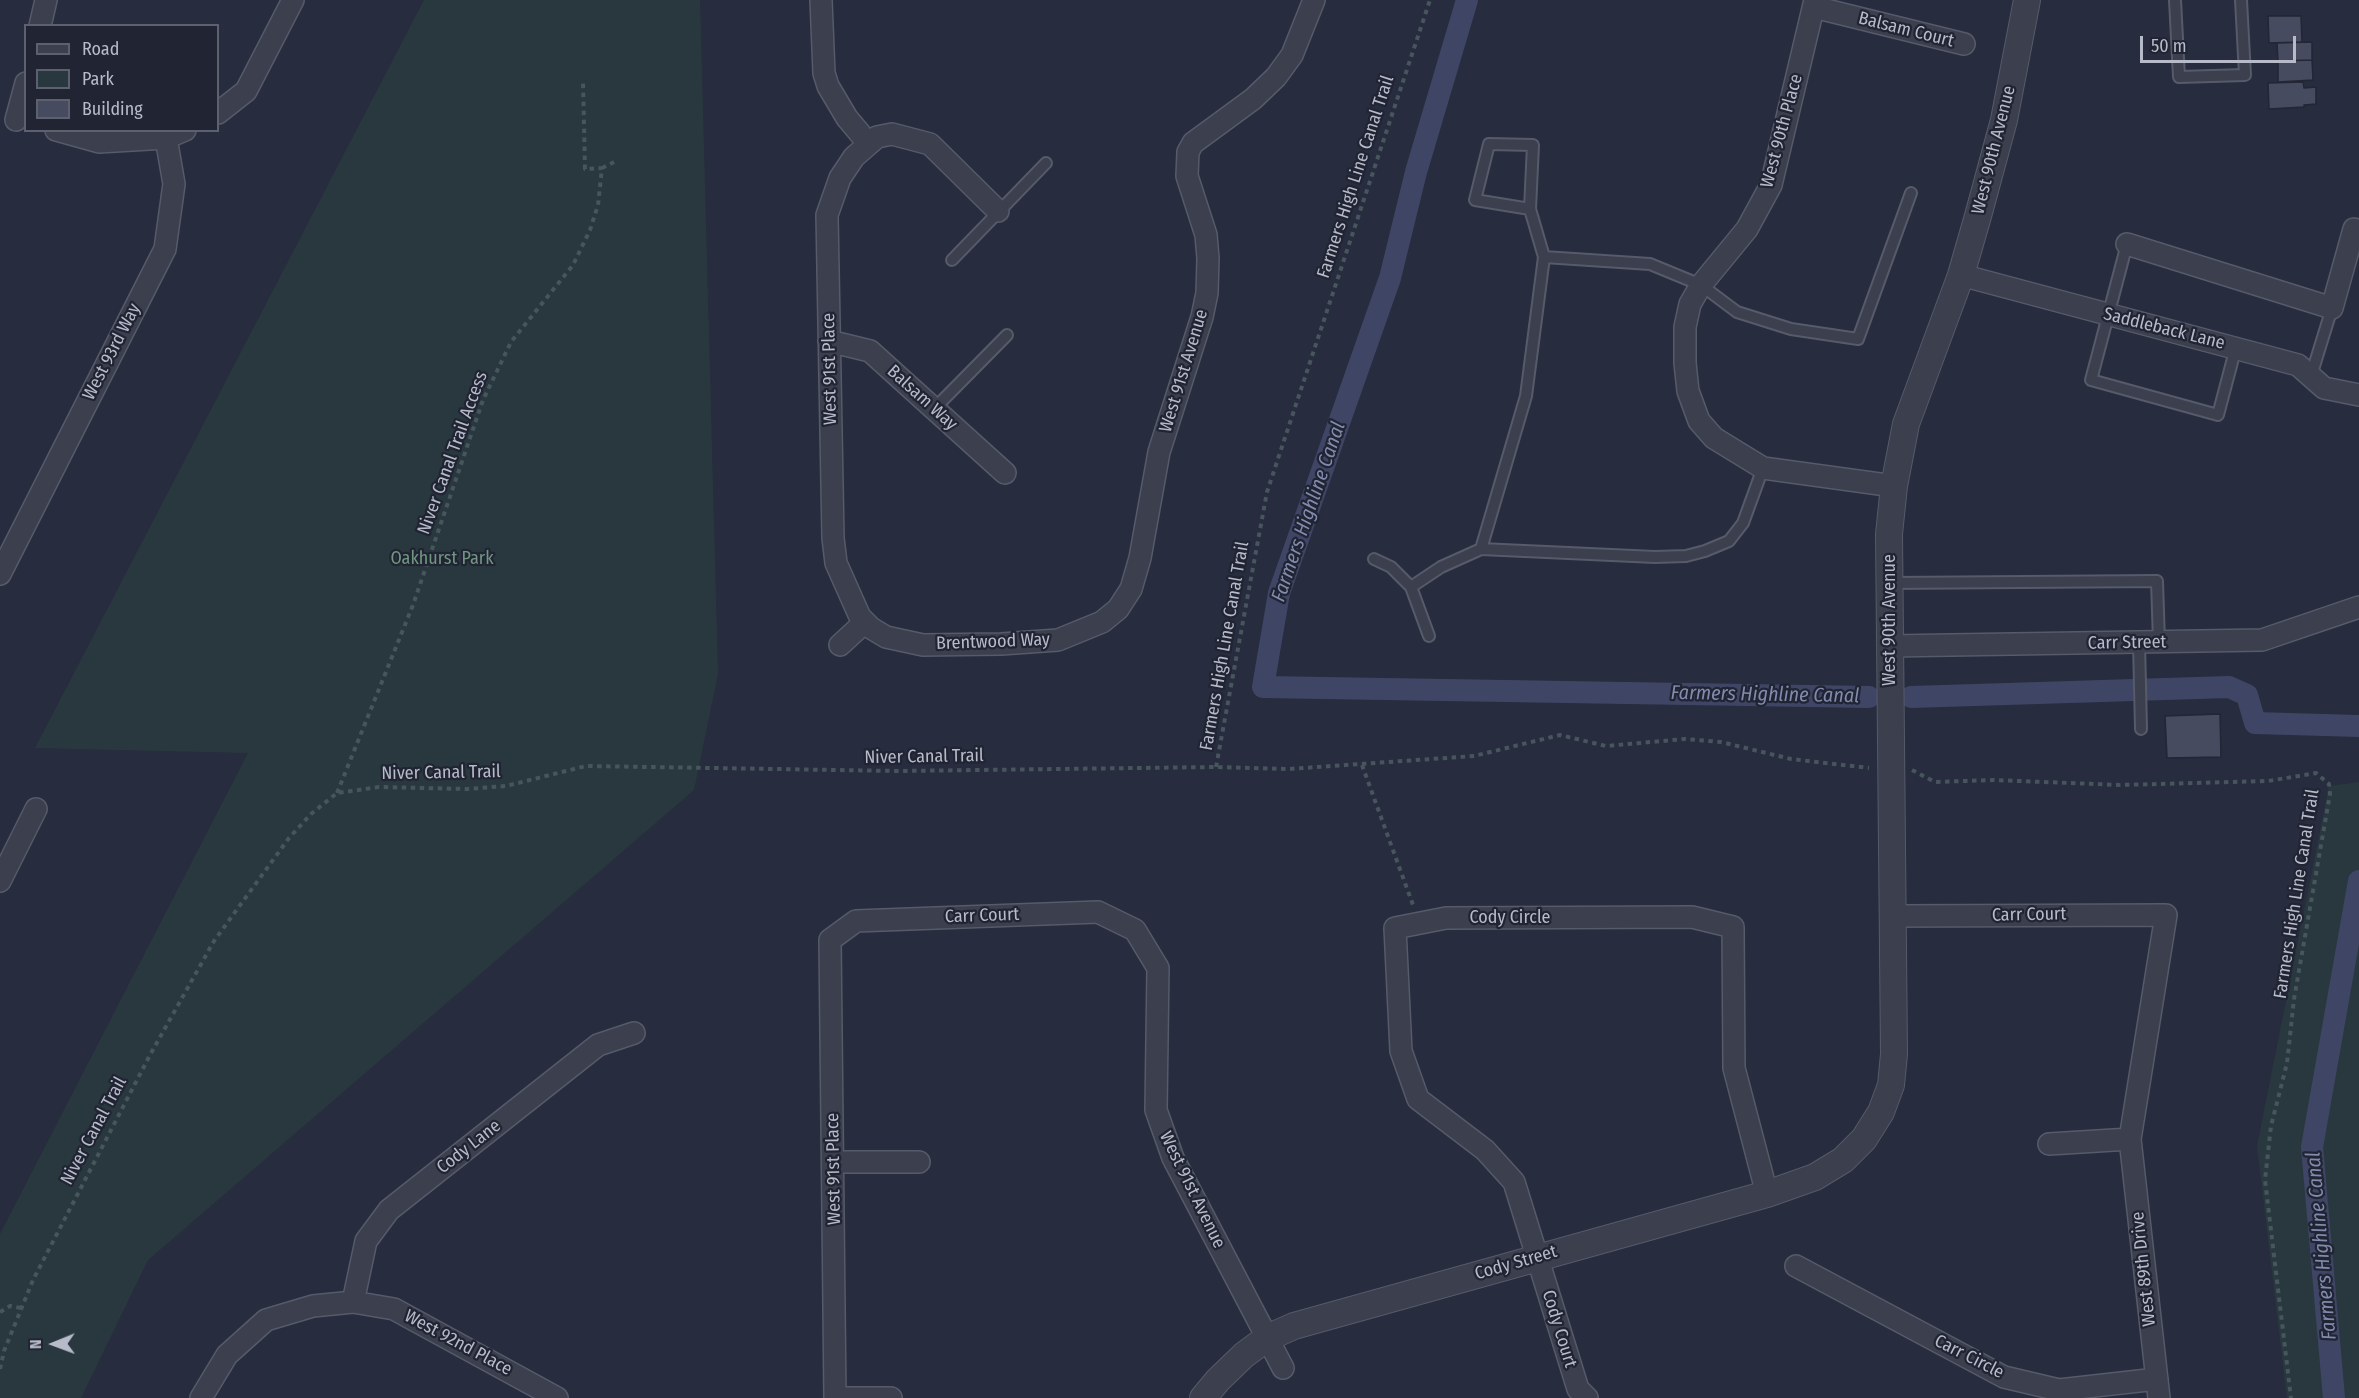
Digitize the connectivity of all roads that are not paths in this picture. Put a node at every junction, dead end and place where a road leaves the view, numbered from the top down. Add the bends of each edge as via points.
1 (46, 0) edge
2 (293, 0) edge
3 (821, 0) edge
4 (1314, 0) edge
5 (2027, 0) edge
6 (2175, 0) edge
7 (2241, 0) edge
8 (1814, 4) edge
9 (40, 24) edge
10 (1964, 44) dead end
11 (24, 89) edge
12 (219, 112) edge
13 (14, 120) edge
14 (63, 132) edge
15 (176, 134) edge
16 (868, 143) junction
17 (1046, 163) dead end
18 (1911, 193) dead end
19 (1530, 209) junction
20 (998, 211) junction
21 (2359, 231) edge
22 (2127, 244) joint
23 (1544, 257) junction
24 (952, 260) dead end
25 (1961, 275) junction
26 (1701, 285) junction
27 (2332, 308) junction
28 (2108, 314) junction
29 (1007, 335) dead end
30 (829, 341) junction
31 (2236, 347) junction
32 (2311, 376) junction
33 (2359, 395) edge
34 (935, 408) junction
35 (1762, 468) junction
36 (1005, 473) dead end
37 (1894, 486) junction
38 (1481, 549) junction
39 (1374, 559) dead end
40 (0, 574) edge
41 (1889, 583) junction
42 (1411, 587) junction
43 (852, 604) joint
44 (2359, 607) edge
45 (1118, 609) joint
46 (865, 622) junction
47 (1429, 636) dead end
48 (2149, 643) junction
49 (840, 645) dead end
50 (1889, 646) junction
51 (2141, 729) dead end
52 (36, 809) dead end
53 (0, 881) edge
54 (2166, 915) joint
55 (1893, 916) junction
56 (1135, 930) joint
57 (830, 940) joint
58 (634, 1033) dead end
59 (2130, 1139) junction
60 (2049, 1144) dead end
61 (834, 1162) junction
62 (919, 1162) dead end
63 (1767, 1194) junction
64 (1537, 1257) junction
65 (1796, 1266) dead end
66 (353, 1302) junction
67 (1267, 1338) junction
68 (1282, 1368) dead end
69 (2158, 1388) edge
70 (201, 1398) edge
71 (557, 1398) edge
72 (835, 1398) edge
73 (891, 1398) edge
74 (1203, 1398) edge
75 (1587, 1398) edge

1 - 9 street
2 - 12 street via 246,91
3 - 16 street via 828,86
4 - 45 street, West 91st Avenue via 1292,55 1276,77 1193,143 1188,152 1187,176 1206,235 1207,293 1159,452 1137,568 1131,589
5 - 25 street, West 90th Avenue via 2004,120
6 - 7 lane via 2179,77 2245,75
8 - 10 street, Balsam Court
8 - 26 street, West 90th Place via 1771,185 1747,229
11 - 13 street
14 - 15 street via 99,142
15 - 40 street, West 93rd Way via 165,249
16 - 20 street via 892,134 930,144
16 - 30 street, West 91st Place via 840,178 827,215
17 - 20 lane
18 - 26 lane via 1858,339 1791,329 1737,312
19 - 19 lane via 1533,145 1489,144 1475,200
19 - 23 lane
20 - 24 lane
21 - 27 street via 2354,229
22 - 27 street
22 - 28 lane
23 - 26 lane via 1650,264
23 - 38 lane via 1526,396
25 - 28 street, Saddleback Lane
25 - 37 street, West 90th Avenue via 1906,424
26 - 35 street, West 90th Place via 1690,304 1685,327 1688,392 1699,421 1714,438
27 - 32 lane
28 - 31 street, Saddleback Lane
28 - 31 lane via 2091,380 2218,414
29 - 34 lane
30 - 34 street, Balsam Way via 870,351
30 - 43 street, West 91st Place via 833,538 836,563
31 - 32 street, Saddleback Lane via 2298,365
32 - 33 street, Saddleback Lane via 2324,388
34 - 36 street, Balsam Way
35 - 37 street, West 90th Place
35 - 38 lane via 1743,523 1729,541 1705,551 1655,557
37 - 41 street, West 90th Avenue
38 - 42 lane via 1441,567
39 - 42 lane via 1391,567
41 - 48 lane via 2157,581
41 - 50 street, West 90th Avenue
42 - 47 lane
43 - 46 street, Brentwood Way
44 - 48 street, Carr Street via 2262,640
45 - 46 street, Brentwood Way via 1102,622 1058,640 1001,644 923,645 886,637
46 - 49 street
48 - 50 street, Carr Street
48 - 51 lane via 2140,677
50 - 55 street, West 90th Avenue
52 - 53 street
54 - 55 street, Carr Court
54 - 59 street, West 89th Drive
55 - 63 street, West 90th Avenue via 1894,1054 1891,1085 1881,1112 1864,1139 1844,1160 1815,1177
56 - 57 street, Carr Court via 1098,912 1087,912 856,921
56 - 67 street, West 91st Avenue via 1158,968 1156,1110 1173,1158
57 - 61 street, West 91st Place
58 - 66 street, Cody Lane via 598,1045 388,1210 366,1241
59 - 60 street
59 - 69 street, West 89th Drive
61 - 62 street
61 - 72 street, West 91st Place
63 - 64 street, Cody Street
63 - 64 street, Cody Circle via 1734,1068 1733,927 1692,917 1446,918 1395,928 1401,1051 1418,1099 1485,1150 1514,1182
64 - 67 street, Cody Street via 1294,1326
64 - 75 street, Cody Court via 1578,1389
65 - 69 street, Carr Circle via 2004,1377 2059,1390
66 - 70 street, West 92nd Place via 313,1306 266,1320 227,1355
66 - 71 street, West 92nd Place via 394,1309
67 - 68 street, West 91st Avenue
67 - 74 street via 1244,1355
72 - 73 street

